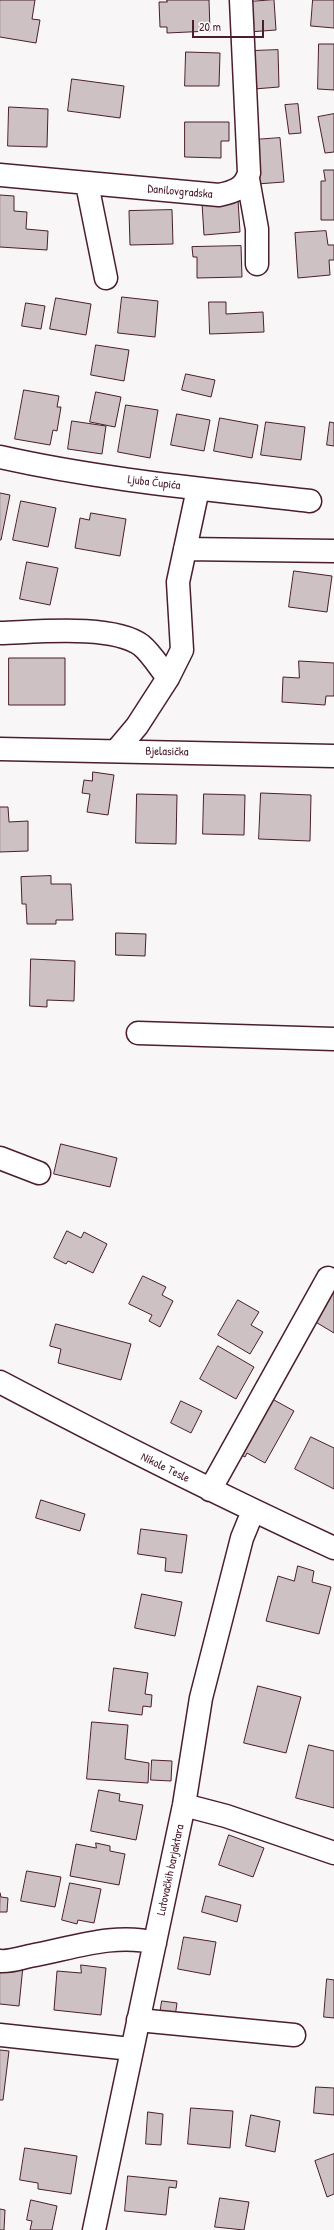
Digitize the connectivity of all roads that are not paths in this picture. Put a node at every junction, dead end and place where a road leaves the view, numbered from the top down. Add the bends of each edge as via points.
1 (241, 0) edge
2 (0, 175) edge
3 (248, 179) junction
4 (87, 184) junction
5 (256, 264) dead end
6 (106, 278) dead end
7 (0, 457) edge
8 (198, 489) junction
9 (310, 501) dead end
10 (185, 549) junction
11 (334, 551) edge
12 (0, 633) edge
13 (168, 678) junction
14 (0, 749) edge
15 (116, 751) junction
16 (334, 756) edge
17 (138, 1033) dead end
18 (334, 1039) edge
19 (0, 1158) edge
20 (39, 1173) dead end
21 (328, 1278) dead end
22 (0, 1382) edge
23 (210, 1490) junction
24 (253, 1511) junction
25 (334, 1548) edge
26 (184, 1805) junction
27 (334, 1853) edge
28 (155, 1943) junction
29 (0, 1961) edge
30 (138, 2020) junction
31 (0, 2035) edge
32 (294, 2035) dead end
33 (131, 2050) junction
34 (94, 2230) edge

1 - 3 street
2 - 4 street, Danilovgradska
3 - 4 street, Danilovgradska via 235,191 220,195
3 - 5 street via 257,229
4 - 6 street
7 - 8 street, Ljuba Čupića via 119,479
8 - 9 street, Ljuba Čupića
8 - 10 street
10 - 11 street
10 - 13 street via 178,582 182,650
12 - 13 street via 85,632 125,637 142,646
13 - 15 street via 137,726
14 - 15 street, Bjelasička
15 - 16 street, Bjelasička
17 - 18 street
19 - 20 street
21 - 23 street
22 - 23 street, Nikole Tesle
23 - 24 street, Nikole Tesle
24 - 25 street, Nikole Tesle
24 - 26 street, Lutovačkih barjaktara via 242,1538 201,1698
26 - 27 street via 226,1816
26 - 28 street, Lutovačkih barjaktara
28 - 29 street via 125,1940 84,1944
28 - 30 street, Lutovačkih barjaktara
30 - 32 street
30 - 33 street, Lutovačkih barjaktara
31 - 33 street
33 - 34 street, Lutovačkih barjaktara

